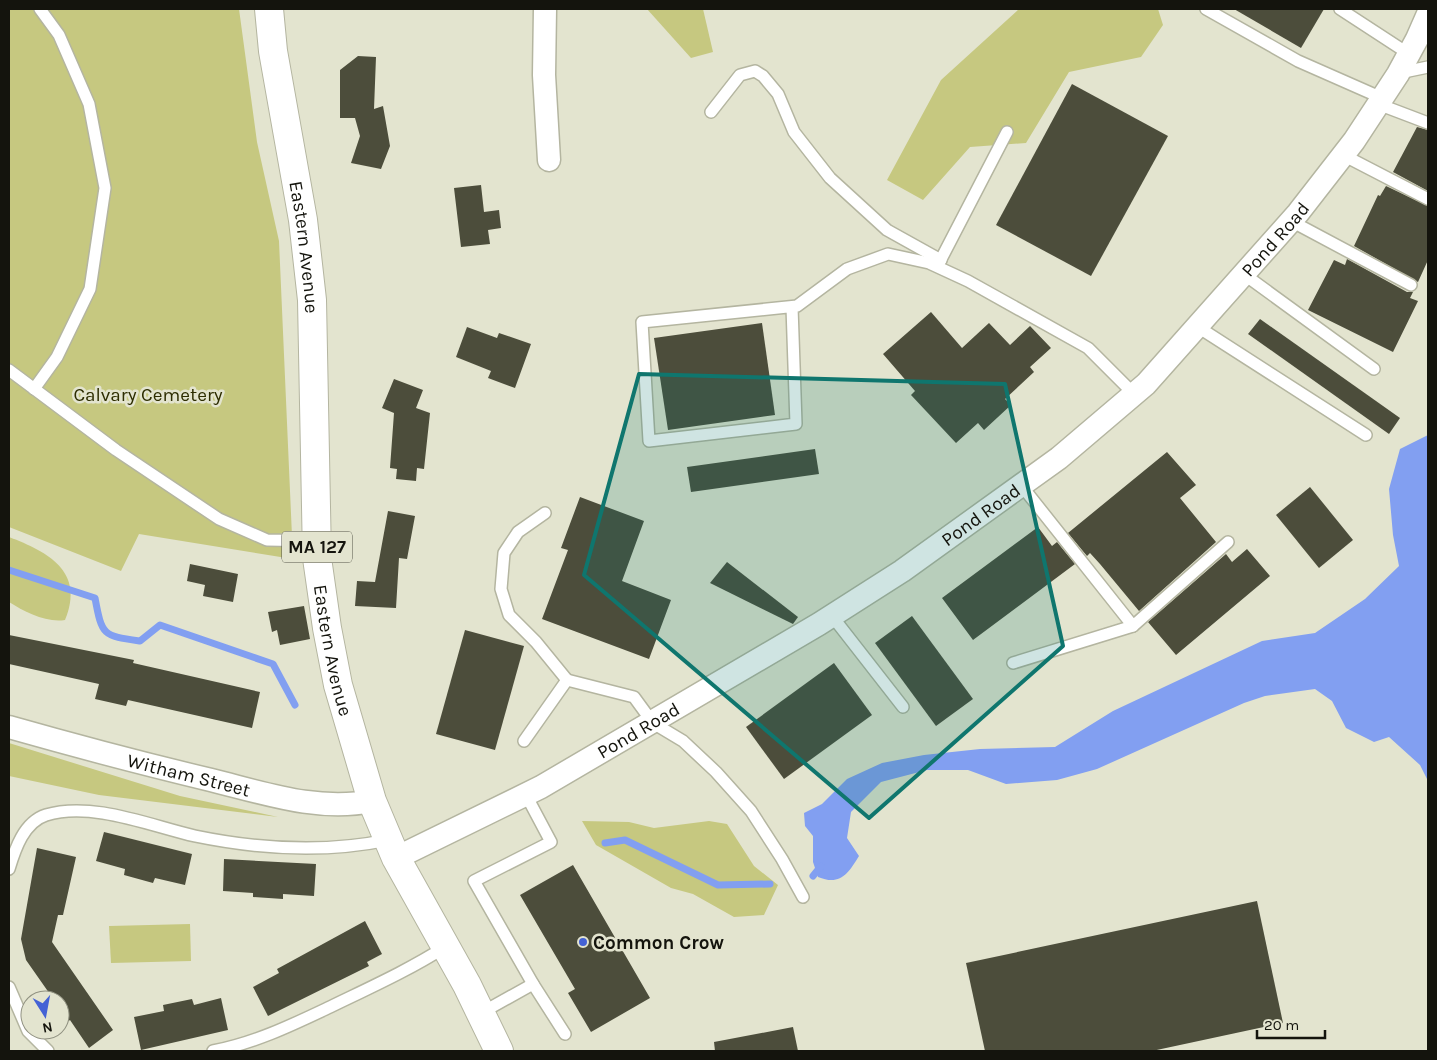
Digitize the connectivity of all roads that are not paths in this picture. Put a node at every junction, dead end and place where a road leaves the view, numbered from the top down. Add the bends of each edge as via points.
1 (40, 9) edge
2 (269, 9) edge
3 (545, 9) edge
4 (1206, 9) edge
5 (1340, 9) edge
6 (1428, 14) edge
7 (1409, 54) junction
8 (1428, 67) edge
9 (1398, 74) junction
10 (1380, 101) junction
11 (711, 112) dead end
12 (1428, 123) edge
13 (1007, 132) dead end
14 (1343, 155) junction
15 (549, 160) dead end
16 (1428, 199) edge
17 (1291, 221) junction
18 (939, 263) junction
19 (1245, 275) junction
20 (1411, 285) dead end
21 (792, 307) junction
22 (1198, 327) junction
23 (1374, 369) dead end
24 (9, 370) edge
25 (34, 389) junction
26 (1134, 394) junction
27 (1366, 435) dead end
28 (1021, 486) junction
29 (545, 513) dead end
30 (317, 541) junction
31 (1228, 542) dead end
32 (832, 616) junction
33 (1132, 626) junction
34 (1013, 663) dead end
35 (567, 680) junction
36 (903, 707) dead end
37 (653, 722) junction
38 (9, 727) edge
39 (524, 741) dead end
40 (526, 795) junction
41 (372, 801) junction
42 (392, 849) junction
43 (9, 868) edge
44 (803, 898) dead end
45 (445, 947) junction
46 (533, 984) junction
47 (9, 987) edge
48 (481, 1014) junction
49 (565, 1034) dead end
50 (492, 1049) edge
51 (48, 1051) edge
52 (213, 1051) edge

1 - 25 lane via 59,35 89,104 104,188 90,289 57,357
2 - 30 main road, Eastern Avenue / MA 127 via 303,220 312,300
3 - 15 street via 544,75
4 - 10 lane via 1298,61
5 - 7 lane
6 - 7 street, Pond Road
7 - 9 street, Pond Road
8 - 9 lane
9 - 10 street, Pond Road
10 - 12 lane
10 - 14 street, Pond Road
11 - 18 lane via 740,75 755,71 763,76 778,94 794,132 830,178 887,230
13 - 18 lane
14 - 16 lane
14 - 17 street, Pond Road
17 - 19 street, Pond Road
17 - 20 lane
18 - 21 lane via 888,254 847,269
18 - 26 lane via 1088,348
19 - 22 street, Pond Road
19 - 23 lane
21 - 21 lane via 642,322 649,441 796,424
22 - 26 street, Pond Road
22 - 27 lane
24 - 25 lane
25 - 30 lane via 116,450 219,519 267,540
26 - 28 street, Pond Road
28 - 32 street, Pond Road via 902,571
28 - 33 lane
29 - 35 lane via 518,532 504,552 501,589 510,614
30 - 41 main road, Eastern Avenue / MA 127 via 327,628 338,685
31 - 33 lane
32 - 36 lane
32 - 37 street, Pond Road
33 - 34 lane
35 - 37 lane via 634,697
35 - 39 lane
37 - 40 street, Pond Road
37 - 44 lane via 683,741 750,811
38 - 41 street, Witham Street via 296,801 348,806
40 - 42 street, Pond Road
40 - 46 lane via 550,842 474,881
41 - 42 main road, Eastern Avenue / MA 127
42 - 43 lane via 272,846 196,836 124,816 76,812 46,815 30,824
42 - 45 main road, Eastern Avenue / MA 127
45 - 48 main road, Eastern Avenue / MA 127
45 - 52 lane via 288,1027 238,1046
46 - 48 lane
46 - 49 lane
47 - 51 lane via 28,1031
48 - 50 main road, Eastern Avenue / MA 127

